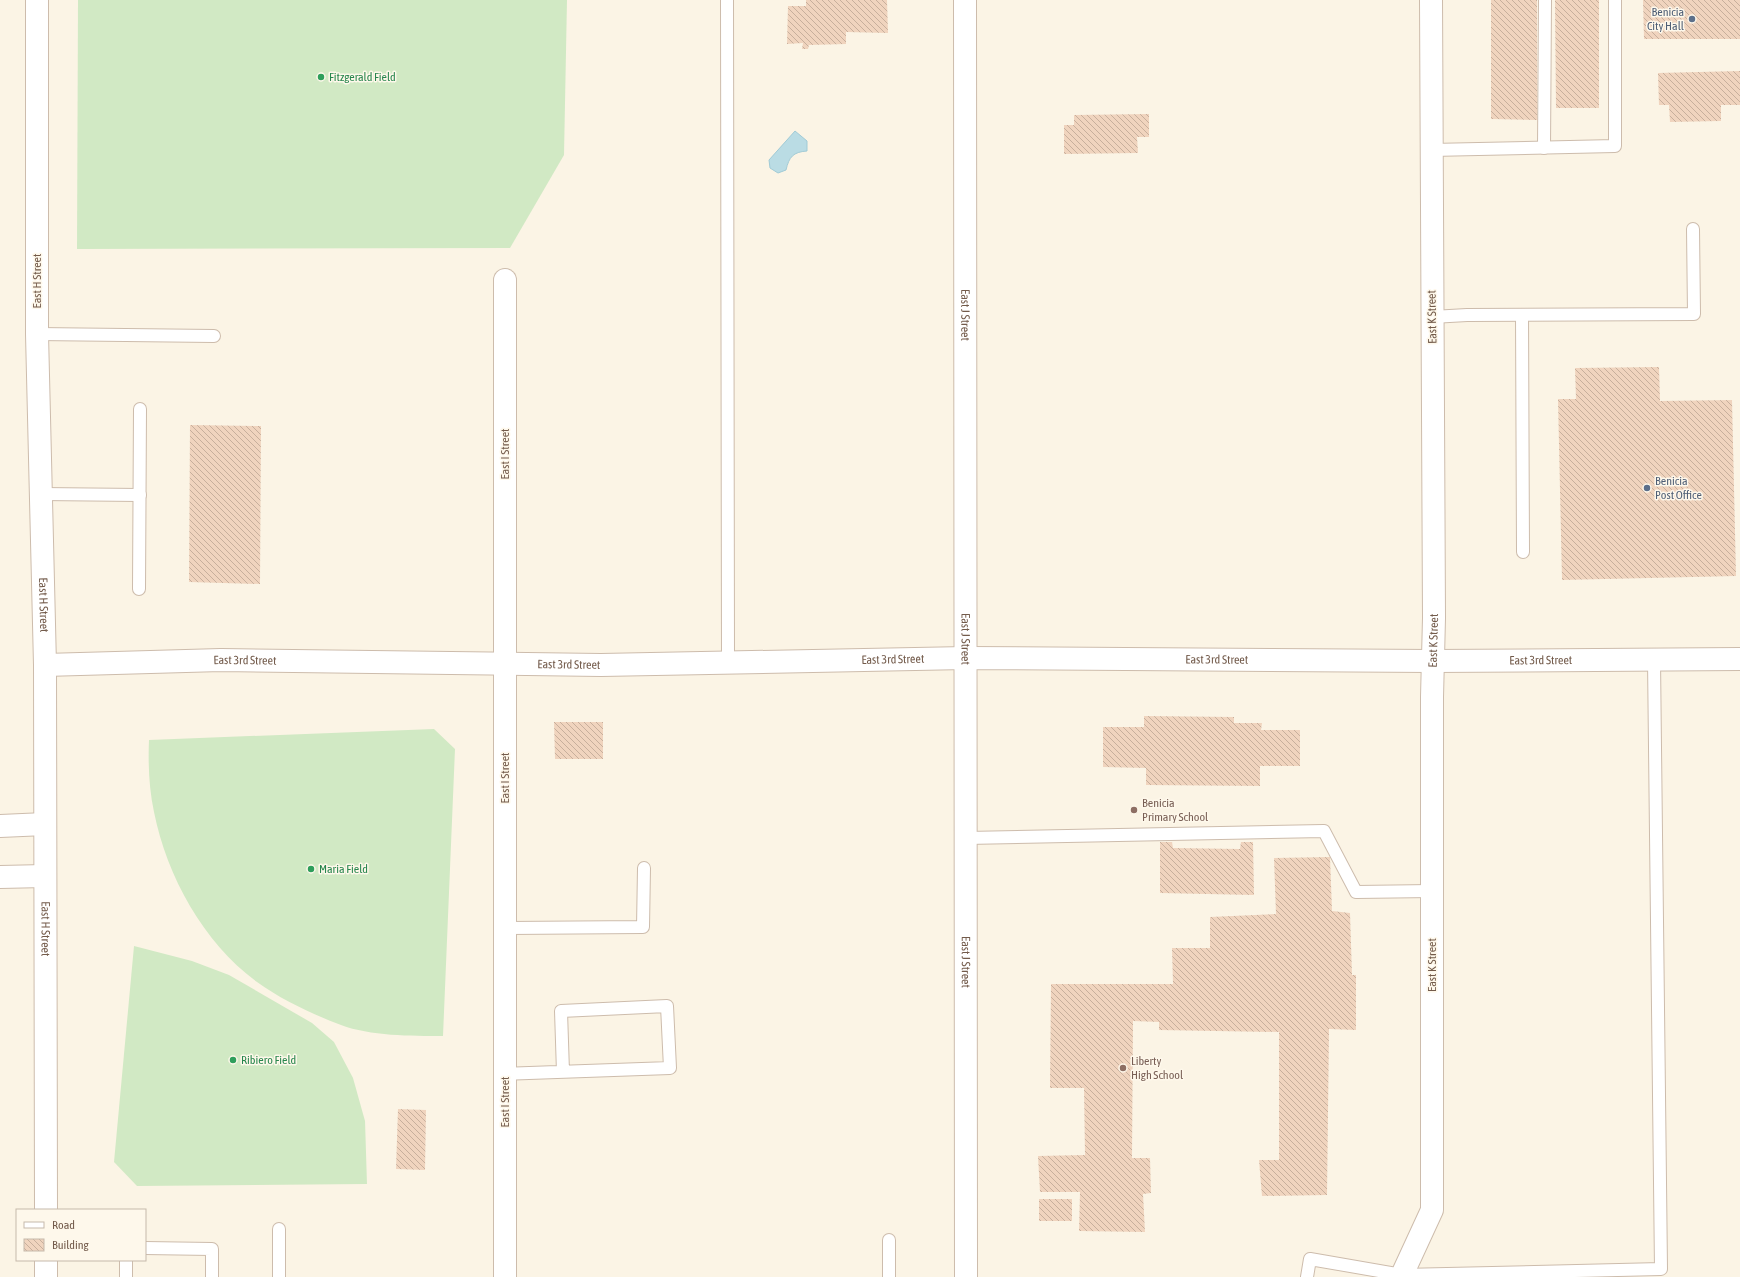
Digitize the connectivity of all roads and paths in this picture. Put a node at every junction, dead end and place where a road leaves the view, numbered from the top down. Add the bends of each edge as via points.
1 (37, 0) edge
2 (727, 0) edge
3 (965, 0) edge
4 (1431, 0) edge
5 (1545, 0) edge
6 (1615, 0) edge
7 (1544, 148) junction
8 (1431, 150) junction
9 (1693, 228) dead end
10 (505, 280) dead end
11 (1522, 315) junction
12 (1432, 317) junction
13 (37, 334) junction
14 (214, 336) dead end
15 (140, 408) dead end
16 (41, 494) junction
17 (140, 495) junction
18 (1523, 552) dead end
19 (139, 590) dead end
20 (966, 658) junction
21 (1740, 659) edge
22 (1654, 660) junction
23 (1432, 661) junction
24 (505, 663) junction
25 (728, 663) junction
26 (45, 665) junction
27 (45, 824) junction
28 (0, 826) edge
29 (966, 838) junction
30 (644, 868) dead end
31 (45, 876) junction
32 (0, 877) edge
33 (1432, 892) junction
34 (505, 928) junction
35 (563, 1072) junction
36 (504, 1074) junction
37 (46, 1209) edge
38 (279, 1229) dead end
39 (889, 1240) dead end
40 (146, 1248) edge
41 (46, 1261) edge
42 (126, 1261) edge
43 (1402, 1276) edge
44 (46, 1277) edge
45 (126, 1277) edge
46 (212, 1277) edge
47 (279, 1277) edge
48 (505, 1277) edge
49 (889, 1277) edge
50 (966, 1277) edge
51 (1307, 1277) edge

1 - 13 street, East H Street
2 - 25 lane
3 - 20 street, East J Street
4 - 8 street, East K Street
5 - 7 lane
6 - 7 lane via 1615,146
7 - 8 lane
8 - 12 street, East K Street
9 - 11 lane via 1694,314
10 - 24 street, East I Street
11 - 12 lane
11 - 18 lane
12 - 23 street, East K Street
13 - 14 lane
13 - 16 street, East H Street
15 - 17 lane
16 - 17 lane
16 - 26 street, East H Street
17 - 19 lane
20 - 23 street, East 3rd Street
20 - 25 street, East 3rd Street
20 - 29 street, East J Street
21 - 22 street, East 3rd Street
22 - 23 street, East 3rd Street
22 - 43 lane via 1661,1269
23 - 33 street, East K Street
24 - 25 street, East 3rd Street
24 - 26 street, East 3rd Street via 221,660
24 - 34 street, East I Street
26 - 27 street, East H Street
27 - 28 street
27 - 31 street, East H Street
29 - 33 lane via 1324,831 1356,892
29 - 50 street, East J Street
30 - 34 lane via 643,927
31 - 32 street
31 - 37 street, East H Street
33 - 43 street, East K Street via 1432,1210
34 - 36 street, East I Street
35 - 35 lane via 670,1068 667,1006 561,1011
35 - 36 lane
36 - 48 street, East I Street
38 - 47 lane
39 - 49 lane
40 - 46 lane via 212,1249
41 - 44 street
42 - 45 lane
43 - 51 lane via 1310,1259

